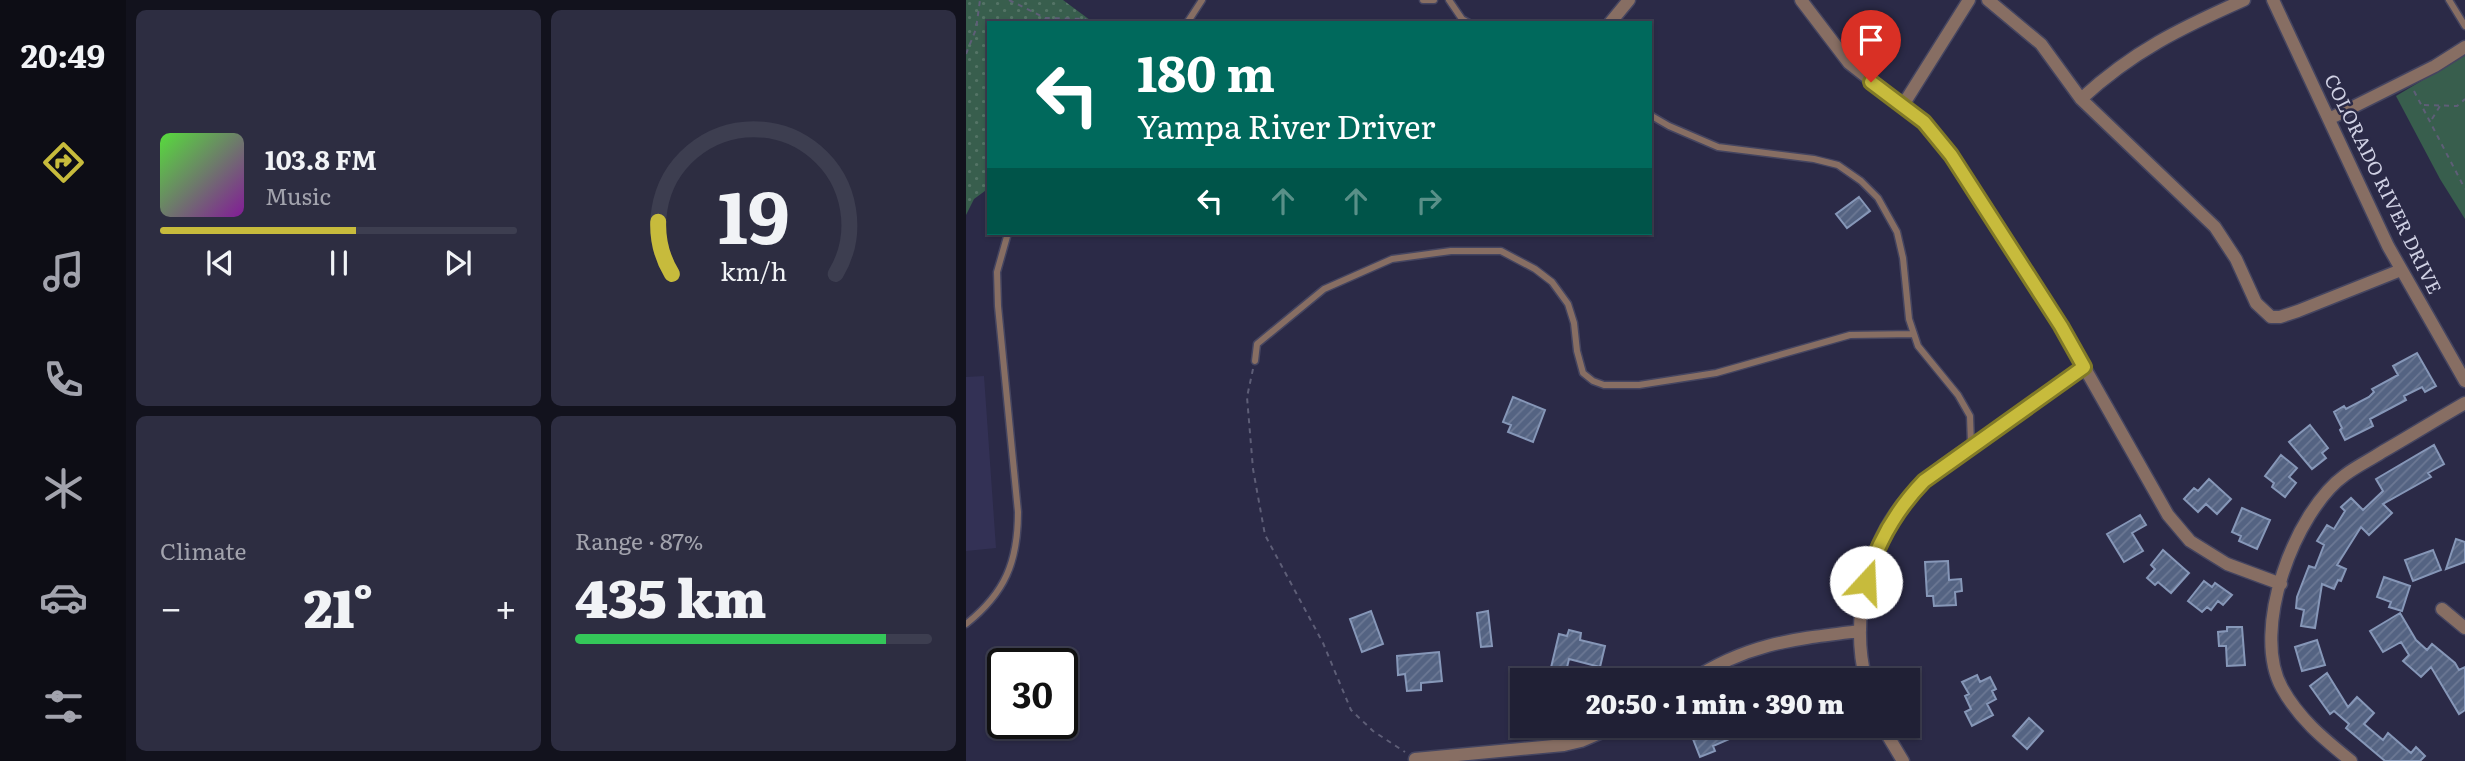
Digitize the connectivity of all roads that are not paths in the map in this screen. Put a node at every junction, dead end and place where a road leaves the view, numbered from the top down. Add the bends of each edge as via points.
1 (1202, 0) edge
2 (1423, 0) edge
3 (1434, 0) edge
4 (1449, 0) edge
5 (1629, 0) edge
6 (1801, 0) edge
7 (1969, 0) edge
8 (1988, 0) edge
9 (2244, 0) edge
10 (2273, 0) edge
11 (2449, 0) edge
12 (1188, 21) edge
13 (1466, 21) edge
14 (1612, 21) edge
15 (2465, 26) edge
16 (2465, 47) edge
17 (2081, 99) junction
18 (1903, 105) junction
19 (1652, 116) edge
20 (2329, 119) junction
21 (1007, 235) edge
22 (2401, 270) junction
23 (1914, 334) junction
24 (1255, 361) road end
25 (2084, 367) junction
26 (2465, 381) edge
27 (2465, 403) edge
28 (1971, 446) junction
29 (2281, 584) junction
30 (2442, 609) dead end
31 (966, 624) edge
32 (2465, 628) edge
33 (1860, 631) junction
34 (1711, 668) edge
35 (1864, 668) edge
36 (1588, 738) edge
37 (1889, 738) edge
38 (1415, 759) road end
39 (1903, 761) edge
40 (2351, 761) edge

1 - 12 lane
2 - 3 lane
4 - 13 lane
5 - 14 street
6 - 18 street via 1849,63
7 - 18 street
8 - 17 street via 2042,44
9 - 17 street via 2149,46
10 - 20 street, COLORADO RIVER DRIVE
11 - 15 lane
16 - 20 street
17 - 22 street via 2215,227 2256,303 2271,317 2298,311
18 - 25 street via 1951,155
19 - 23 lane via 1718,147 1814,159 1838,165 1861,181 1878,198 1897,232
20 - 22 street, COLORADO RIVER DRIVE
21 - 31 lane via 997,272 998,306 1018,534 1001,588
22 - 26 street, COLORADO RIVER DRIVE
23 - 24 lane via 1850,335 1716,373 1639,385 1604,385 1583,373 1568,304 1552,282 1502,251 1451,251 1392,259 1324,289 1257,344
23 - 28 lane via 1970,416
25 - 28 street
25 - 29 street via 2168,515 2190,541 2227,564
27 - 29 street via 2344,475 2303,524 2287,557
28 - 33 street via 1924,481 1889,524 1868,574
29 - 40 street via 2271,624 2280,685 2307,725
30 - 32 street
33 - 34 street via 1760,646
33 - 35 street
36 - 38 street via 1564,745
37 - 39 street

